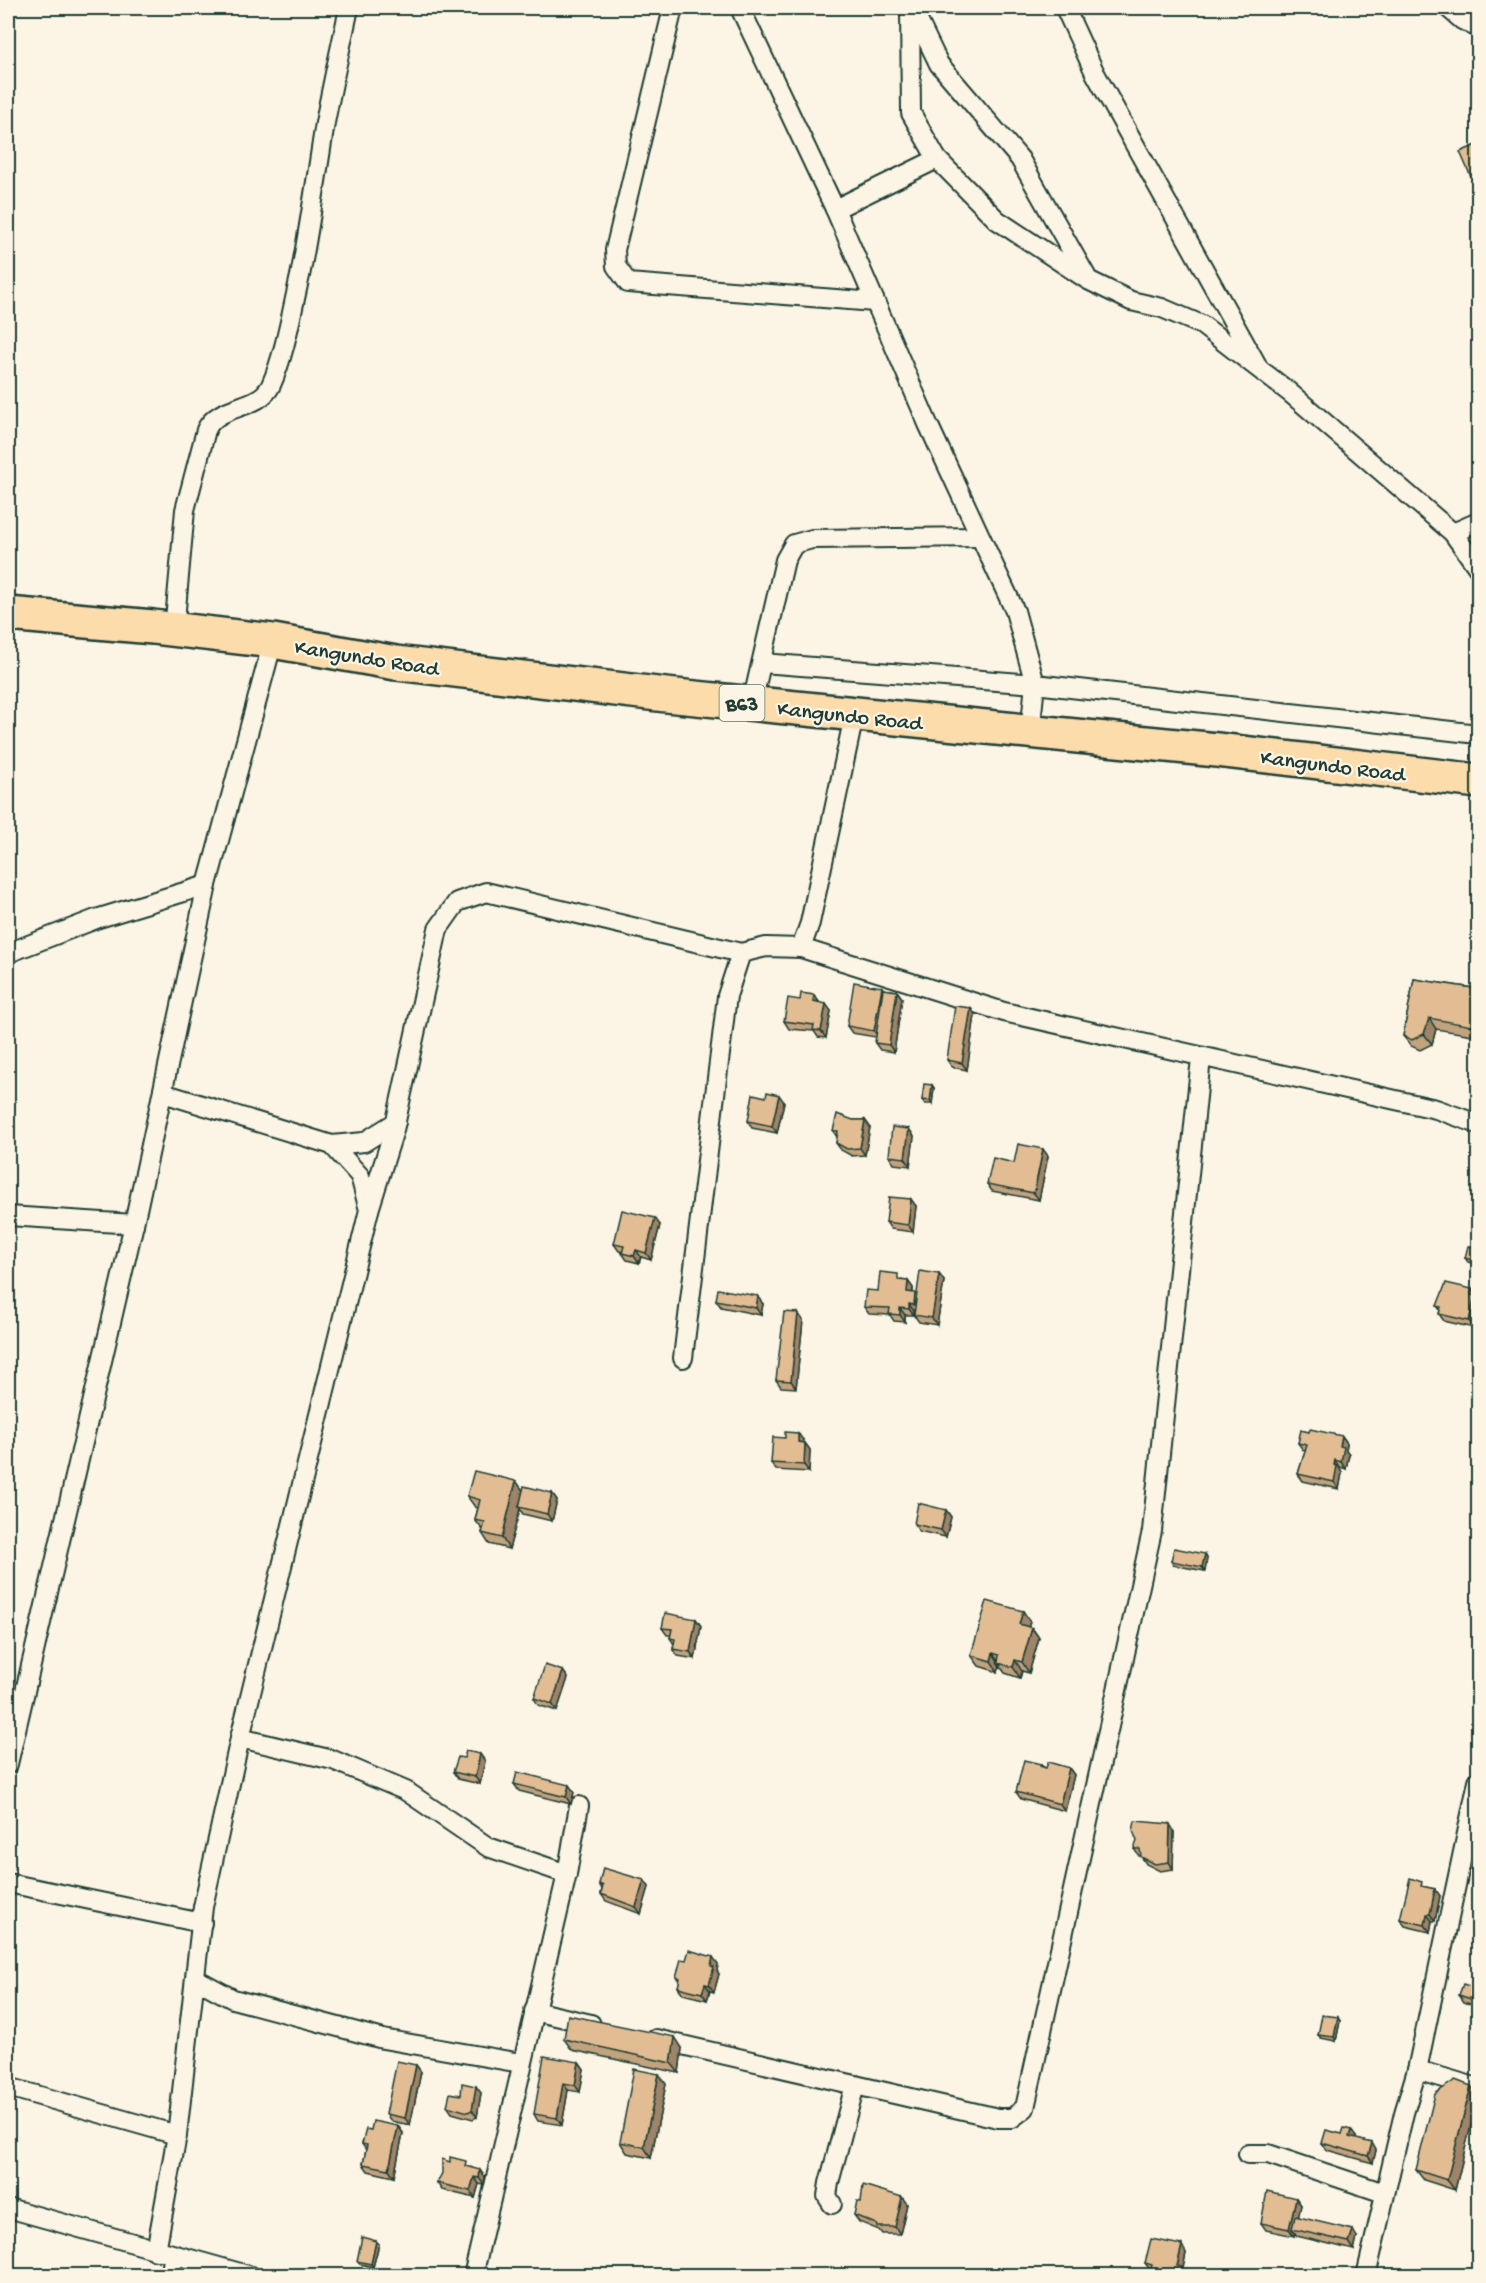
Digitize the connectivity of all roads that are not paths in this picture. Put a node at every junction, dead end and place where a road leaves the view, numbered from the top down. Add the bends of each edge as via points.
1 (349, 8) edge
2 (673, 8) edge
3 (740, 8) edge
4 (911, 8) edge
5 (1065, 8) edge
6 (1448, 8) edge
7 (1479, 28) edge
8 (937, 159) junction
9 (835, 209) junction
10 (1088, 280) junction
11 (875, 302) junction
12 (1261, 371) junction
13 (1479, 522) edge
14 (1453, 533) junction
15 (980, 537) junction
16 (1479, 567) edge
17 (8, 614) edge
18 (174, 631) junction
19 (273, 641) junction
20 (762, 663) junction
21 (1035, 684) junction
22 (753, 704) junction
23 (854, 716) junction
24 (1030, 733) junction
25 (1479, 734) edge
26 (1479, 781) edge
27 (207, 885) junction
28 (801, 948) junction
29 (8, 953) edge
30 (741, 953) junction
31 (1201, 1058) junction
32 (163, 1093) junction
33 (396, 1122) junction
34 (1479, 1124) edge
35 (332, 1145) junction
36 (369, 1210) junction
37 (8, 1216) edge
38 (134, 1224) junction
39 (683, 1358) dead end
40 (240, 1738) junction
41 (8, 1764) edge
42 (1479, 1781) edge
43 (579, 1806) dead end
44 (567, 1874) junction
45 (8, 1883) edge
46 (202, 1923) junction
47 (196, 1979) junction
48 (534, 2011) junction
49 (603, 2027) edge
50 (637, 2035) edge
51 (521, 2063) junction
52 (1417, 2070) junction
53 (855, 2085) junction
54 (8, 2087) edge
55 (1479, 2088) edge
56 (177, 2135) junction
57 (1248, 2154) dead end
58 (1384, 2193) junction
59 (832, 2204) dead end
60 (8, 2208) edge
61 (165, 2253) junction
62 (170, 2276) edge
63 (251, 2276) edge
64 (472, 2276) edge
65 (1366, 2276) edge

1 - 18 street via 311,223 281,351 270,387 254,399 218,414 206,430 185,510
2 - 11 street via 615,250 616,266 628,283
3 - 9 street
4 - 8 street via 911,113
4 - 10 street via 939,64 1020,159
5 - 12 street via 1095,73
6 - 7 street
8 - 9 street
8 - 10 street via 997,220
9 - 11 street
10 - 12 street via 1131,301 1162,308 1202,325
11 - 15 street
12 - 14 street
13 - 14 street
14 - 16 street
15 - 20 street via 812,539 794,544 785,561
15 - 21 street via 1015,611
17 - 18 highway, Kangundo Road / B63
18 - 19 highway, Kangundo Road / B63
19 - 22 highway, Kangundo Road / B63 via 396,663
19 - 27 street
20 - 21 street
20 - 22 street
21 - 24 street
21 - 25 street
22 - 23 highway, Kangundo Road / B63
23 - 24 highway, Kangundo Road / B63
23 - 28 street via 810,923
24 - 26 highway, Kangundo Road / B63
27 - 29 street via 96,919
27 - 32 street
28 - 30 street via 765,947
28 - 31 street via 1004,1012
30 - 33 street via 486,892 457,902 438,929
30 - 39 street via 728,990
31 - 34 street via 1436,1109
31 - 53 street via 1152,1531 1025,2108 1012,2118 998,2118
32 - 35 street
32 - 38 street
33 - 35 street via 364,1142
33 - 36 street
35 - 36 street via 360,1176
36 - 40 street
37 - 38 street
38 - 41 street
40 - 44 street via 333,1760 406,1791 488,1847
40 - 46 street
42 - 52 street
43 - 44 street
44 - 48 street
45 - 46 street
46 - 47 street
47 - 51 street via 233,1999 373,2036
47 - 56 street
48 - 49 street
48 - 51 street
50 - 53 street
51 - 64 street
52 - 55 street
52 - 58 street
53 - 59 street via 829,2183 827,2196
54 - 56 street
56 - 61 street
57 - 58 street via 1268,2154
58 - 65 street
60 - 61 street
61 - 62 street
61 - 63 street

